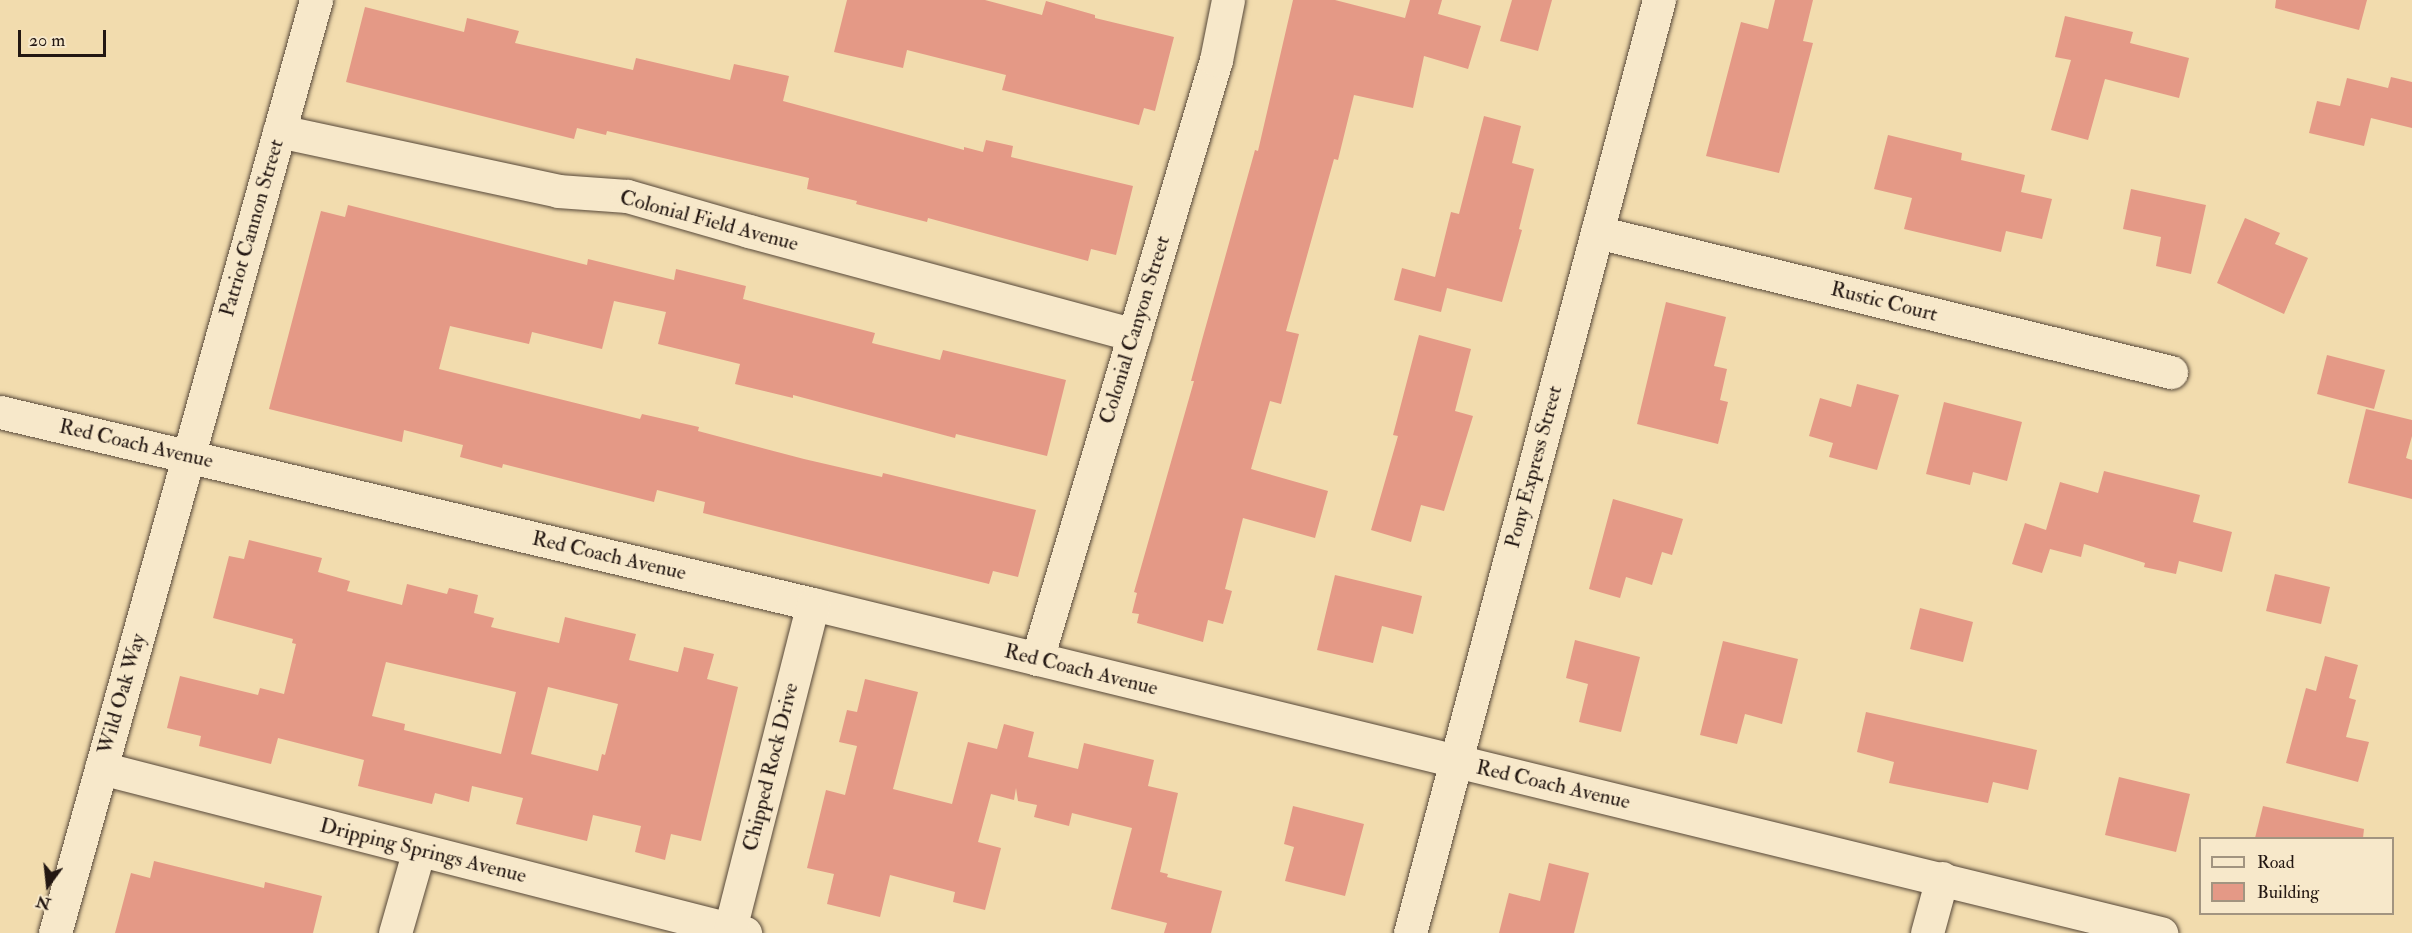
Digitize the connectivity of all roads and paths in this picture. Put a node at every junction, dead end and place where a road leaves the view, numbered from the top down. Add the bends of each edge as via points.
1 (316, 0) edge
2 (1228, 0) edge
3 (1659, 0) edge
4 (279, 131) junction
5 (1597, 232) junction
6 (1134, 335) junction
7 (2171, 372) dead end
8 (0, 412) edge
9 (188, 456) junction
10 (813, 604) junction
11 (1037, 659) junction
12 (1456, 762) junction
13 (101, 768) junction
14 (419, 850) junction
15 (1942, 878) junction
16 (738, 931) edge
17 (55, 933) edge
18 (395, 933) edge
19 (1410, 933) edge
20 (1927, 933) edge
21 (2161, 933) edge

1 - 4 street, Patriot Cannon Street
2 - 6 street, Colonial Canyon Street via 1216,60
3 - 5 street, Pony Express Street
4 - 6 street, Colonial Field Avenue via 558,191 627,196
4 - 9 street, Patriot Cannon Street
5 - 7 street, Rustic Court
5 - 12 street, Pony Express Street
6 - 11 street, Colonial Canyon Street
8 - 9 street, Red Coach Avenue
9 - 10 street, Red Coach Avenue
9 - 13 street, Wild Oak Way
10 - 11 street, Red Coach Avenue
10 - 16 street, Chipped Rock Drive
11 - 12 street, Red Coach Avenue
12 - 15 street, Red Coach Avenue
12 - 19 street, Pony Express Street
13 - 14 street, Dripping Springs Avenue
13 - 17 street, Wild Oak Way
14 - 16 street, Dripping Springs Avenue
14 - 18 street
15 - 20 street
15 - 21 street, Red Coach Avenue

